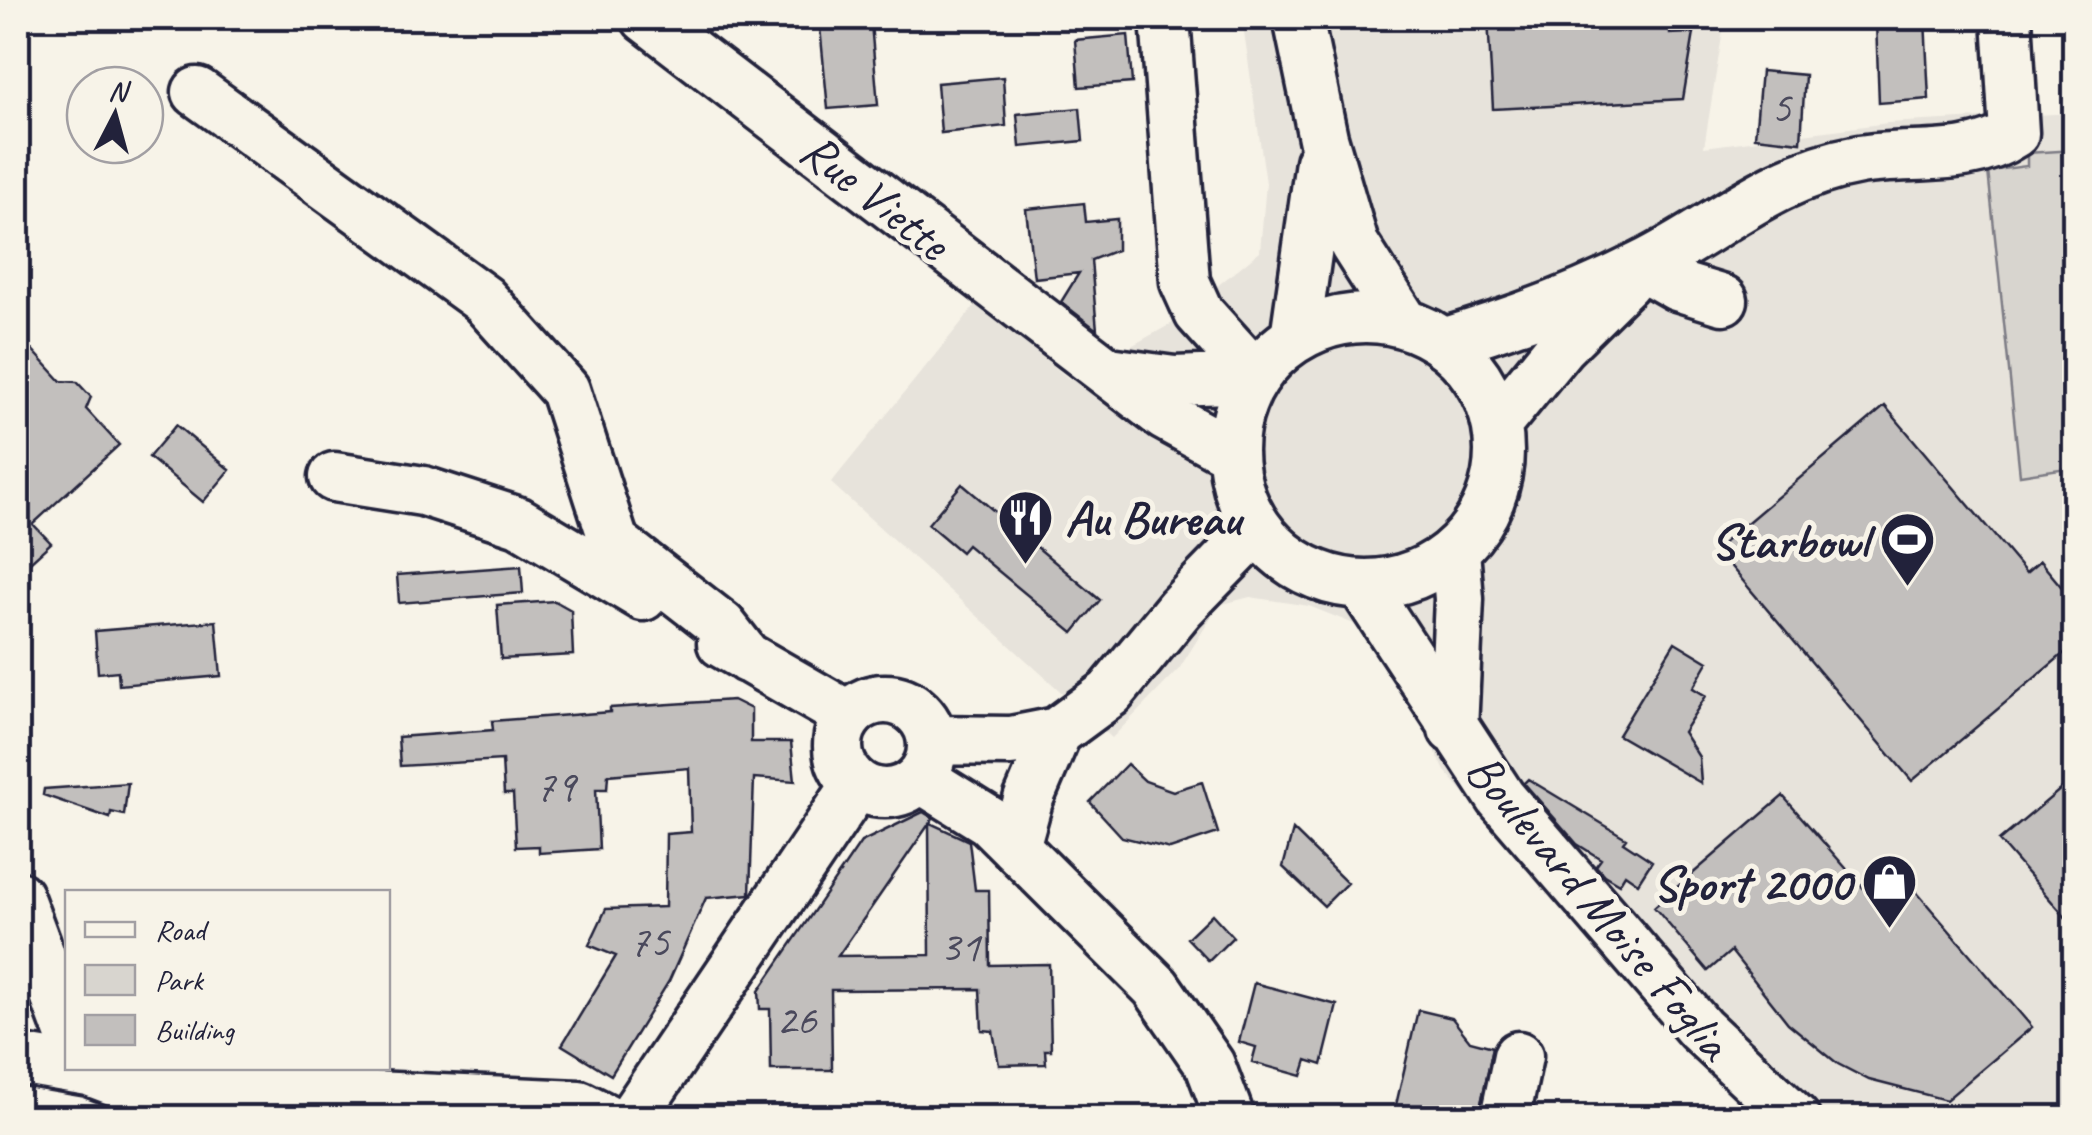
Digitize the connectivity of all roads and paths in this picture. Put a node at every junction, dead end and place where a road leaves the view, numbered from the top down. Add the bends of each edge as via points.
1 (646, 18) edge
2 (1165, 18) edge
3 (1298, 18) edge
4 (2007, 18) edge
5 (197, 92) dead end
6 (1323, 138) junction
7 (1642, 266) junction
8 (1723, 300) dead end
9 (1424, 334) junction
10 (1295, 338) junction
11 (1106, 372) junction
12 (1255, 377) junction
13 (1496, 424) junction
14 (1232, 454) junction
15 (334, 477) dead end
16 (1257, 529) junction
17 (1455, 551) junction
18 (1361, 584) junction
19 (747, 658) junction
20 (849, 716) junction
21 (1453, 730) junction
22 (1057, 732) junction
23 (926, 759) junction
24 (858, 784) junction
25 (1015, 847) junction
26 (18, 896) edge
27 (65, 1015) edge
28 (1518, 1056) dead end
29 (65, 1057) edge
30 (18, 1059) edge
31 (87, 1070) edge
32 (103, 1070) edge
33 (108, 1118) edge
34 (605, 1118) edge
35 (632, 1118) edge
36 (1230, 1118) edge
37 (1505, 1118) edge
38 (1794, 1118) edge

1 - 11 street, Rue Viette
2 - 12 street via 1185,282 1198,314
3 - 6 street
4 - 7 street via 2014,133 2006,155 1859,160 1775,185
5 - 19 street via 483,299 565,390 614,542 722,626
6 - 9 street via 1354,244
6 - 10 street
7 - 8 street
7 - 9 street via 1517,321
7 - 13 street via 1560,347
9 - 10 street via 1368,318 1330,323
9 - 13 street via 1468,365
10 - 12 street
11 - 12 street via 1174,381
11 - 14 street, Rue Viette
12 - 14 street via 1238,414
13 - 17 street via 1500,458 1493,492
14 - 16 street via 1239,493
15 - 19 street via 423,492 519,522
16 - 18 street via 1289,560 1329,580
16 - 22 street via 1110,693
17 - 18 street via 1418,574
17 - 21 street, Boulevard Moise Foglia
18 - 21 street, Boulevard Moise Foglia
19 - 20 street
20 - 23 street via 861,705 891,699 918,713
20 - 24 street via 838,744 840,760
21 - 38 street, Boulevard Moise Foglia via 1500,798 1700,1029
22 - 23 street
22 - 25 street
23 - 24 street via 896,792
23 - 25 street
24 - 35 street
25 - 36 street via 1156,986 1210,1065
26 - 27 street
28 - 37 street
29 - 30 street
31 - 33 street
32 - 34 street via 126,1085 579,1105

